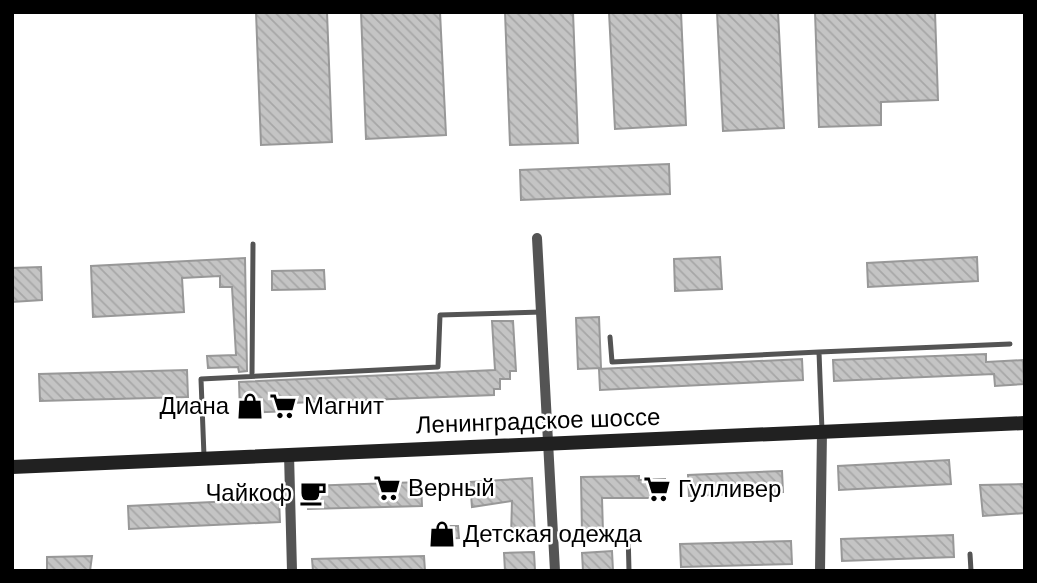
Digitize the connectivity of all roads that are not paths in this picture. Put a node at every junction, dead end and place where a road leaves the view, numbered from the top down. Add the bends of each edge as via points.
1 (537, 238) dead end
2 (253, 244) dead end
3 (542, 312) junction
4 (610, 337) dead end
5 (1010, 344) dead end
6 (819, 352) junction
7 (252, 376) junction
8 (1025, 423) edge
9 (822, 432) junction
10 (550, 443) junction
11 (289, 454) junction
12 (204, 458) junction
13 (12, 467) edge
14 (628, 531) dead end
15 (970, 554) dead end
16 (292, 571) edge
17 (555, 571) edge
18 (629, 571) edge
19 (820, 571) edge
20 (971, 571) edge

1 - 3 street
2 - 7 lane
3 - 7 lane via 440,314 438,367
3 - 10 street
4 - 6 lane via 612,362
5 - 6 lane
6 - 9 lane
7 - 12 lane via 201,379
8 - 9 main road, Ленинградское шоссе
9 - 10 main road, Ленинградское шоссе
9 - 19 street
10 - 11 main road, Ленинградское шоссе
10 - 17 street
11 - 12 main road, Ленинградское шоссе
11 - 16 street
12 - 13 main road, Ленинградское шоссе
14 - 18 lane
15 - 20 lane

